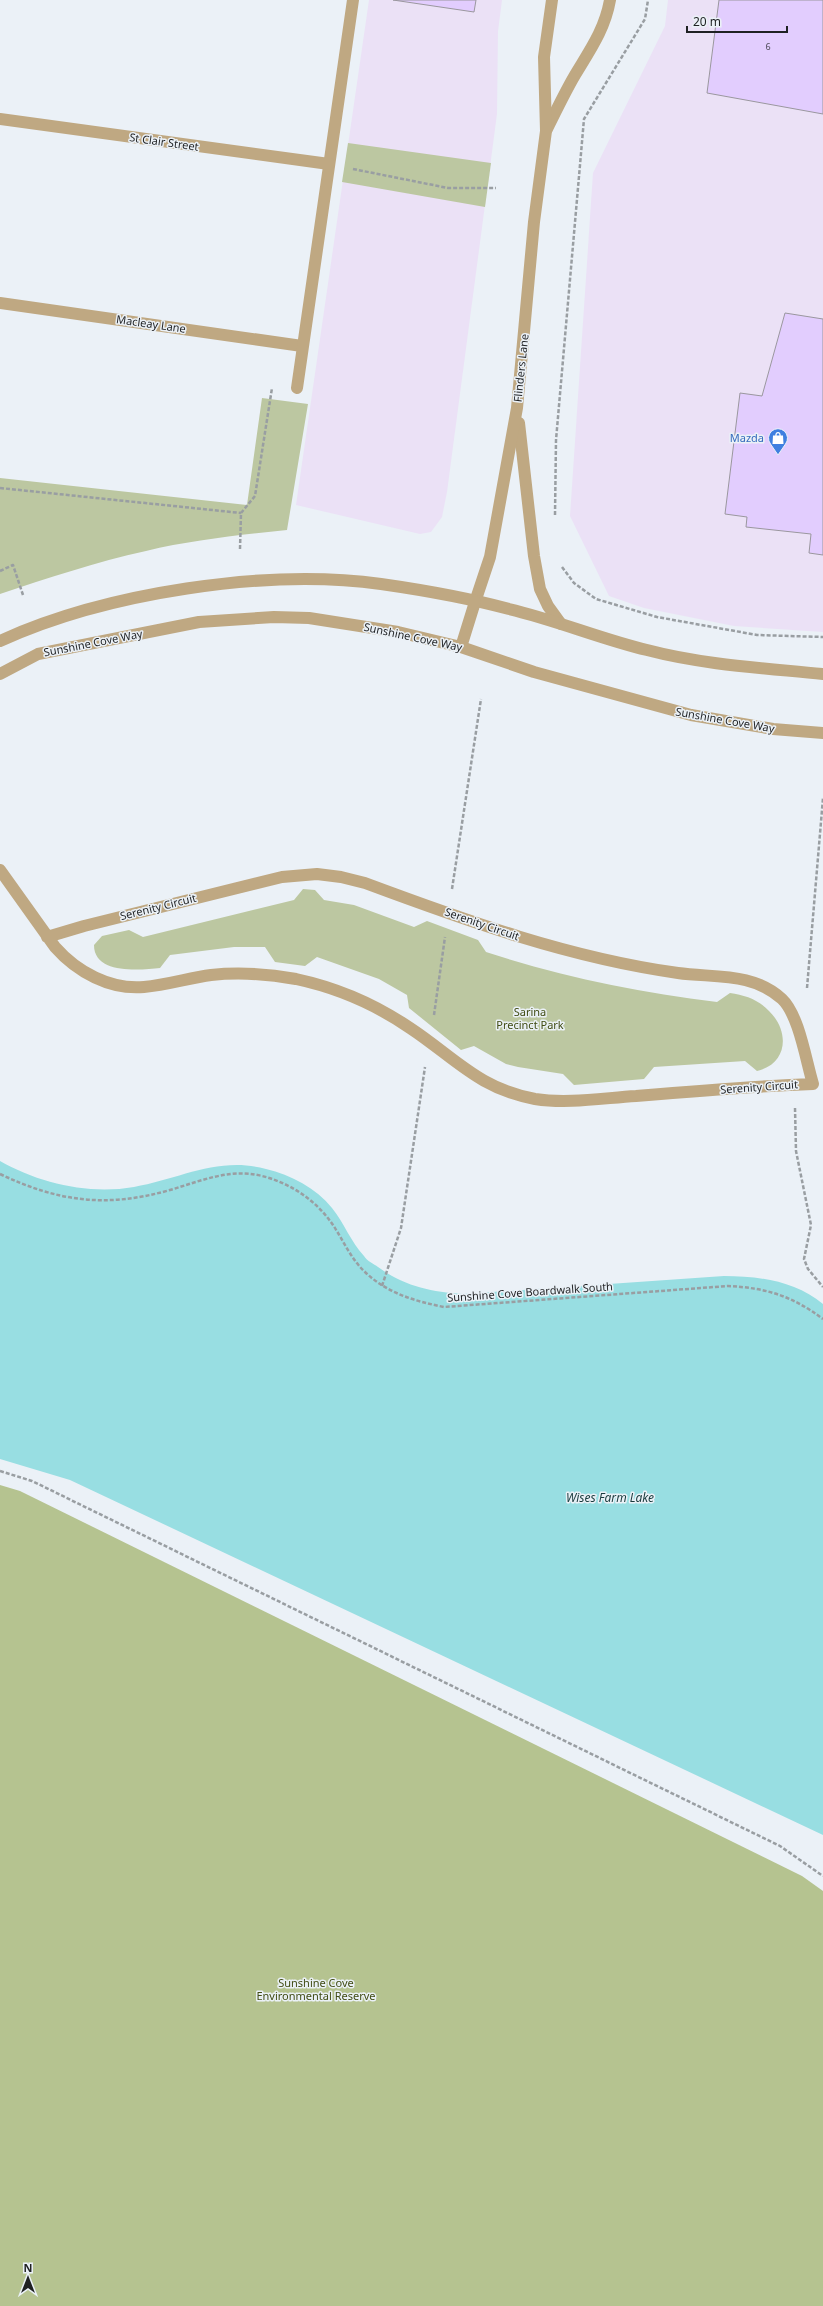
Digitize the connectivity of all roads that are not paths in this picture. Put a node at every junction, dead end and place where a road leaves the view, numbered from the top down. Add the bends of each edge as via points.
1 (352, 0) edge
2 (552, 0) edge
3 (610, 0) edge
4 (0, 119) edge
5 (546, 131) junction
6 (328, 164) junction
7 (0, 303) edge
8 (302, 346) junction
9 (297, 388) dead end
10 (517, 408) junction
11 (475, 602) junction
12 (561, 624) junction
13 (0, 641) edge
14 (461, 647) junction
15 (0, 674) edge
16 (823, 674) edge
17 (823, 732) edge
18 (0, 870) edge
19 (48, 937) junction
20 (818, 1083) edge

1 - 6 street
2 - 5 street, Flinders Lane via 544,56
3 - 5 street, Flinders Lane via 600,35
4 - 6 street, St Clair Street
5 - 10 street, Flinders Lane via 534,222
6 - 8 street
7 - 8 street, Macleay Lane
8 - 9 street
10 - 11 street, Flinders Lane via 490,557
10 - 12 street via 529,521 540,589
11 - 12 street via 509,608
11 - 13 street via 373,584 290,580 245,582 93,608 27,629
11 - 14 street, Flinders Lane
12 - 16 street via 648,651 726,664
14 - 15 street, Sunshine Cove Way via 398,632 309,618 233,619 192,624 38,654
14 - 17 street, Sunshine Cove Way via 534,672 691,715 773,729
18 - 19 street, Serenity Circuit
19 - 20 street, Serenity Circuit via 59,952 77,967 117,986 142,987 228,974 284,977 340,991 372,1005 412,1029 460,1067 490,1084 542,1100 570,1101
19 - 20 street, Serenity Circuit via 267,880 301,874 351,879 571,952 679,973 734,977 764,987 782,999 791,1012

